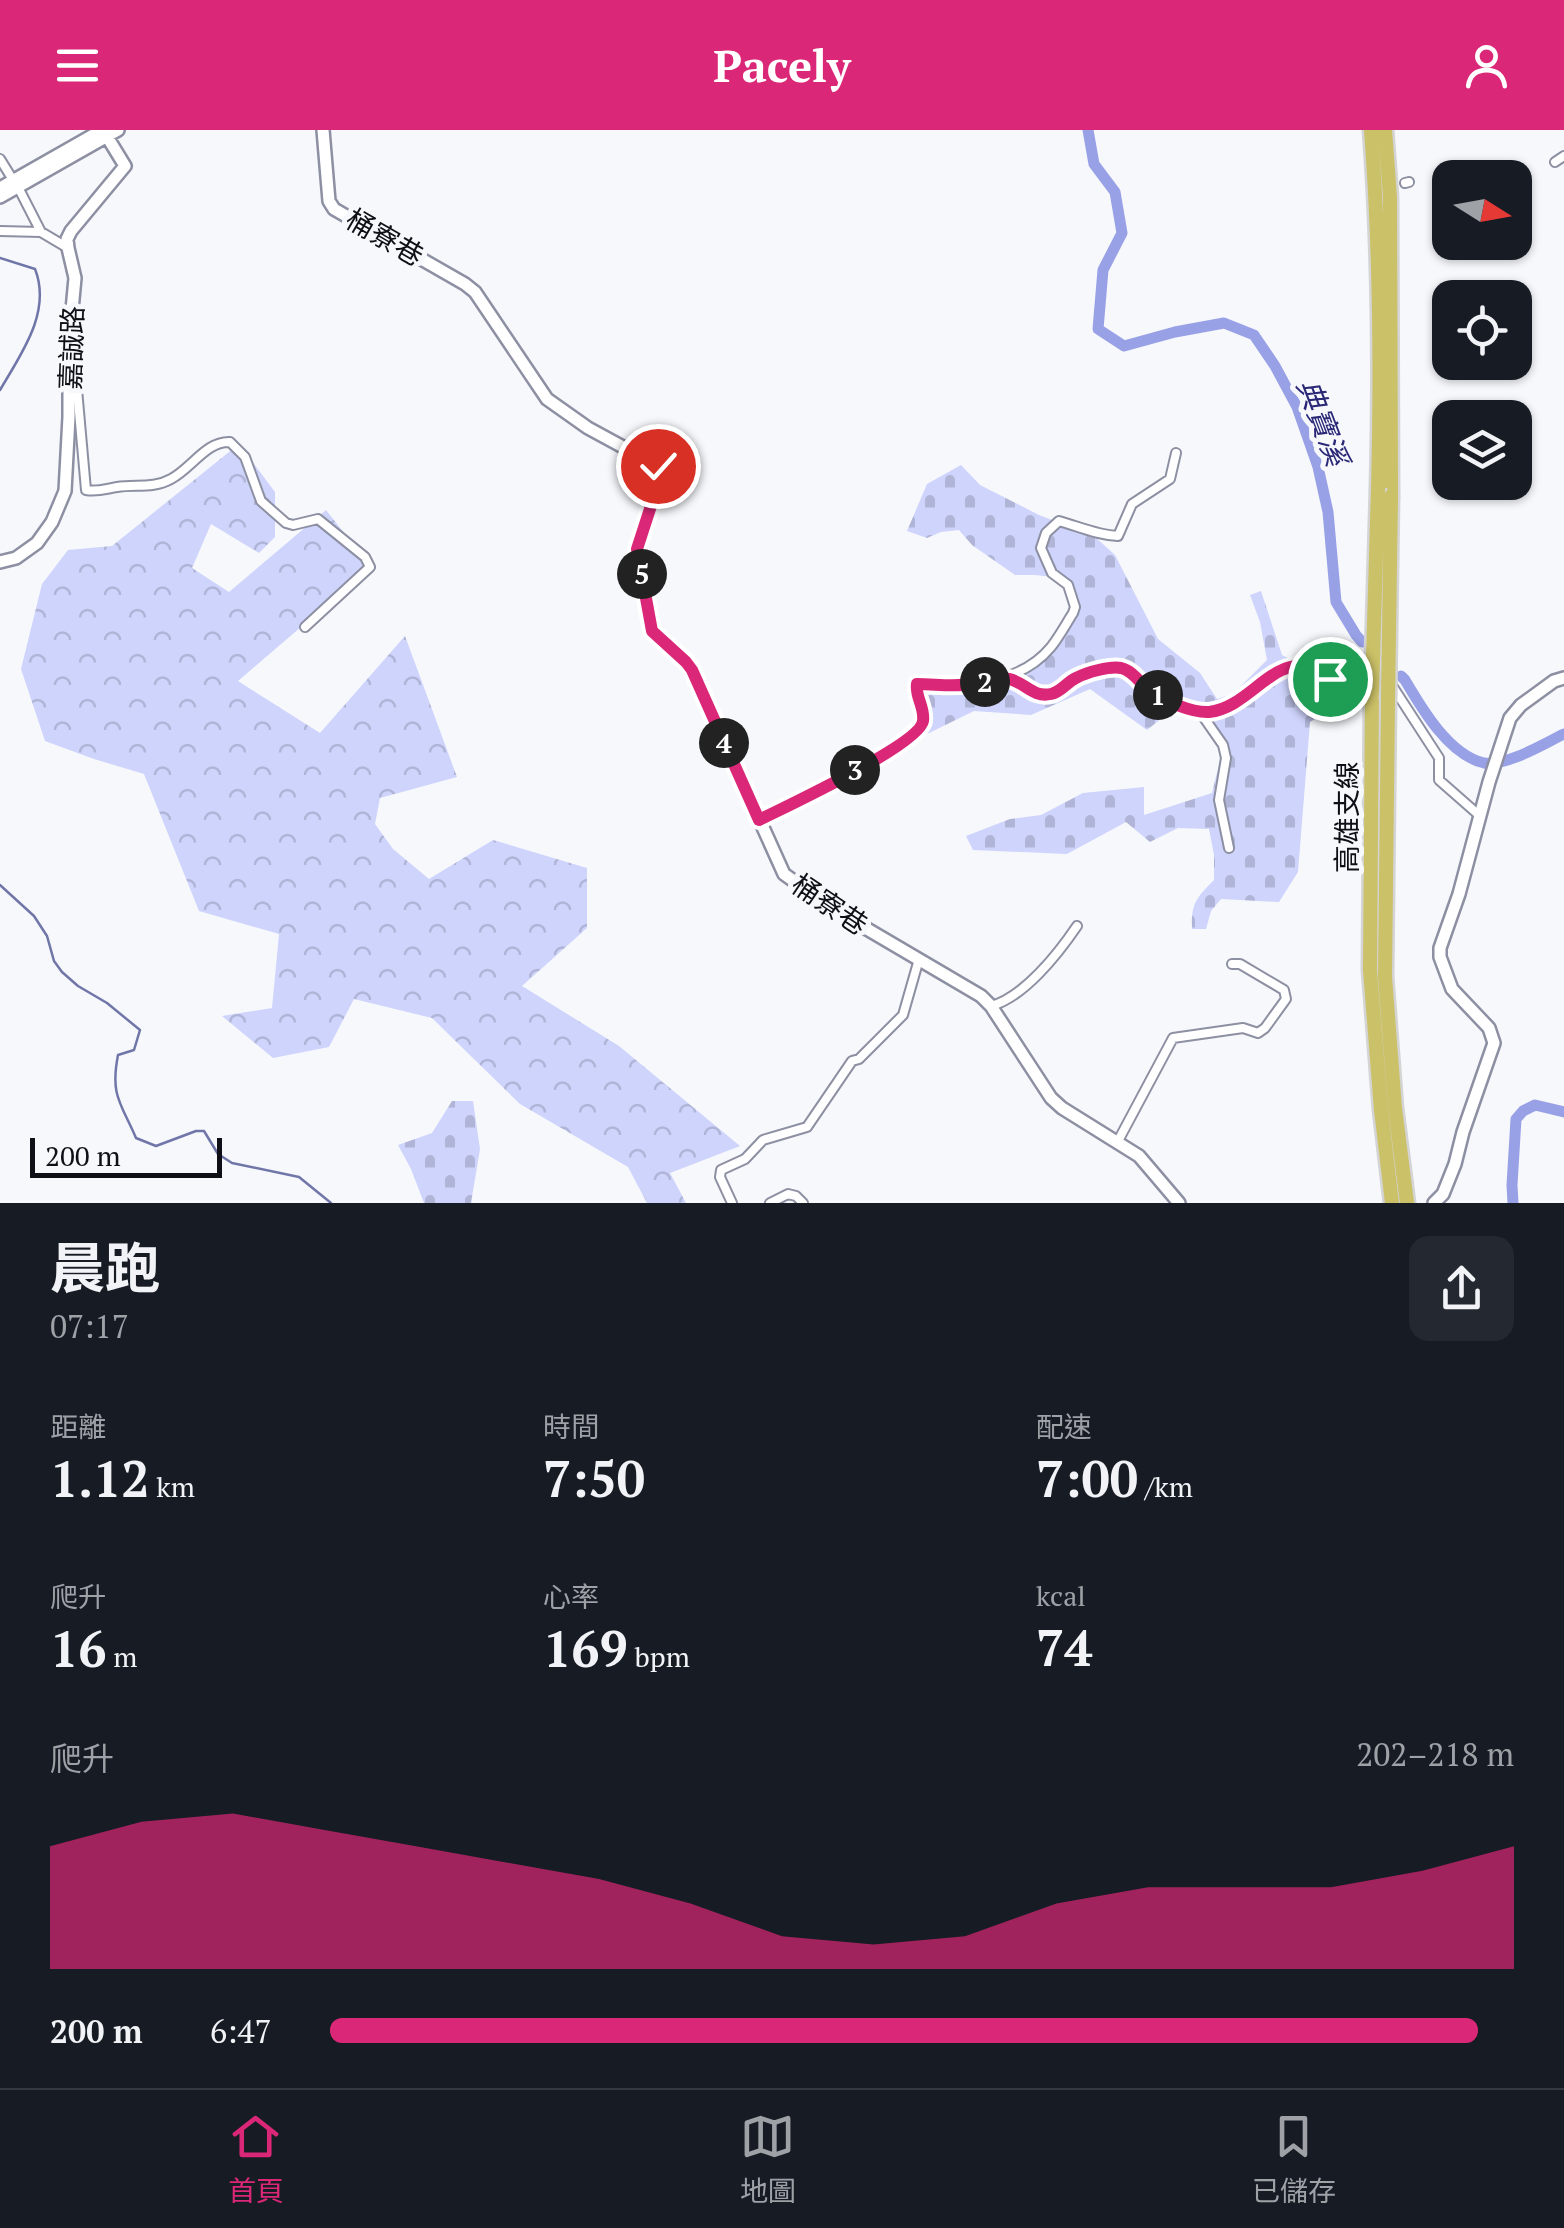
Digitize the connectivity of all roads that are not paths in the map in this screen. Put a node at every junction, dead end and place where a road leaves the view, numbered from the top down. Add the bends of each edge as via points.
1 (324, 130) edge
2 (1371, 130) edge
3 (1385, 130) edge
4 (108, 132) edge
5 (1564, 156) edge
6 (0, 158) edge
7 (1555, 162) dead end
8 (16, 184) junction
9 (0, 188) edge
10 (0, 197) edge
11 (0, 231) edge
12 (41, 232) junction
13 (68, 248) junction
14 (70, 368) junction
15 (1176, 453) dead end
16 (1384, 492) junction
17 (0, 562) edge
18 (305, 627) dead end
19 (1004, 678) junction
20 (1564, 678) edge
21 (1200, 712) junction
22 (1481, 816) junction
23 (759, 820) junction
24 (1229, 848) dead end
25 (1077, 926) dead end
26 (919, 959) junction
27 (1232, 964) dead end
28 (991, 1006) junction
29 (1118, 1142) junction
30 (1438, 1198) edge
31 (732, 1203) edge
32 (770, 1203) edge
33 (803, 1203) edge
34 (1179, 1203) edge
35 (1392, 1203) edge
36 (1407, 1203) edge

1 - 23 street, 桶寮巷 via 334,208 465,284 547,399 658,466 661,475 637,549 652,631 692,670
2 - 16 highway, 高雄支線
3 - 16 highway, 高雄支線 via 1390,197
4 - 8 street
4 - 13 street via 124,166 71,231
5 - 7 street
6 - 8 street
8 - 9 street
8 - 10 street
8 - 12 street
11 - 12 street
12 - 13 street
13 - 14 street, 嘉誠路 via 75,278
14 - 17 street, 嘉誠路 via 61,503 37,543
14 - 18 street via 86,490 165,482 212,445 230,442 245,456 261,501 286,523 318,519 365,557 370,567
15 - 19 street via 1170,480 1132,504 1118,536 1059,522 1046,533 1041,548 1052,573 1068,585 1073,613 1050,649
16 - 35 highway, 高雄支線, bridge via 1372,692 1370,970
16 - 36 highway, 高雄支線, bridge via 1384,977
19 - 21 street via 1040,695 1055,694 1078,676 1119,667 1151,692
19 - 23 street via 917,684 921,728 893,750
20 - 22 street via 1514,712
21 - 22 street via 1233,705 1279,670 1306,665 1330,679 1380,667 1439,758 1439,780
21 - 24 street via 1226,758 1220,800
22 - 30 street via 1440,957 1452,989 1489,1028 1494,1044 1456,1164
23 - 26 street, 桶寮巷 via 790,881
25 - 28 street via 1034,977
26 - 28 street, 桶寮巷
26 - 31 street via 903,1015 852,1061 807,1128 763,1140 722,1170
27 - 29 street via 1284,990 1286,999 1258,1033 1243,1028 1173,1038
28 - 29 street, 桶寮巷 via 1051,1098
29 - 34 street, 桶寮巷
32 - 33 street via 788,1194

